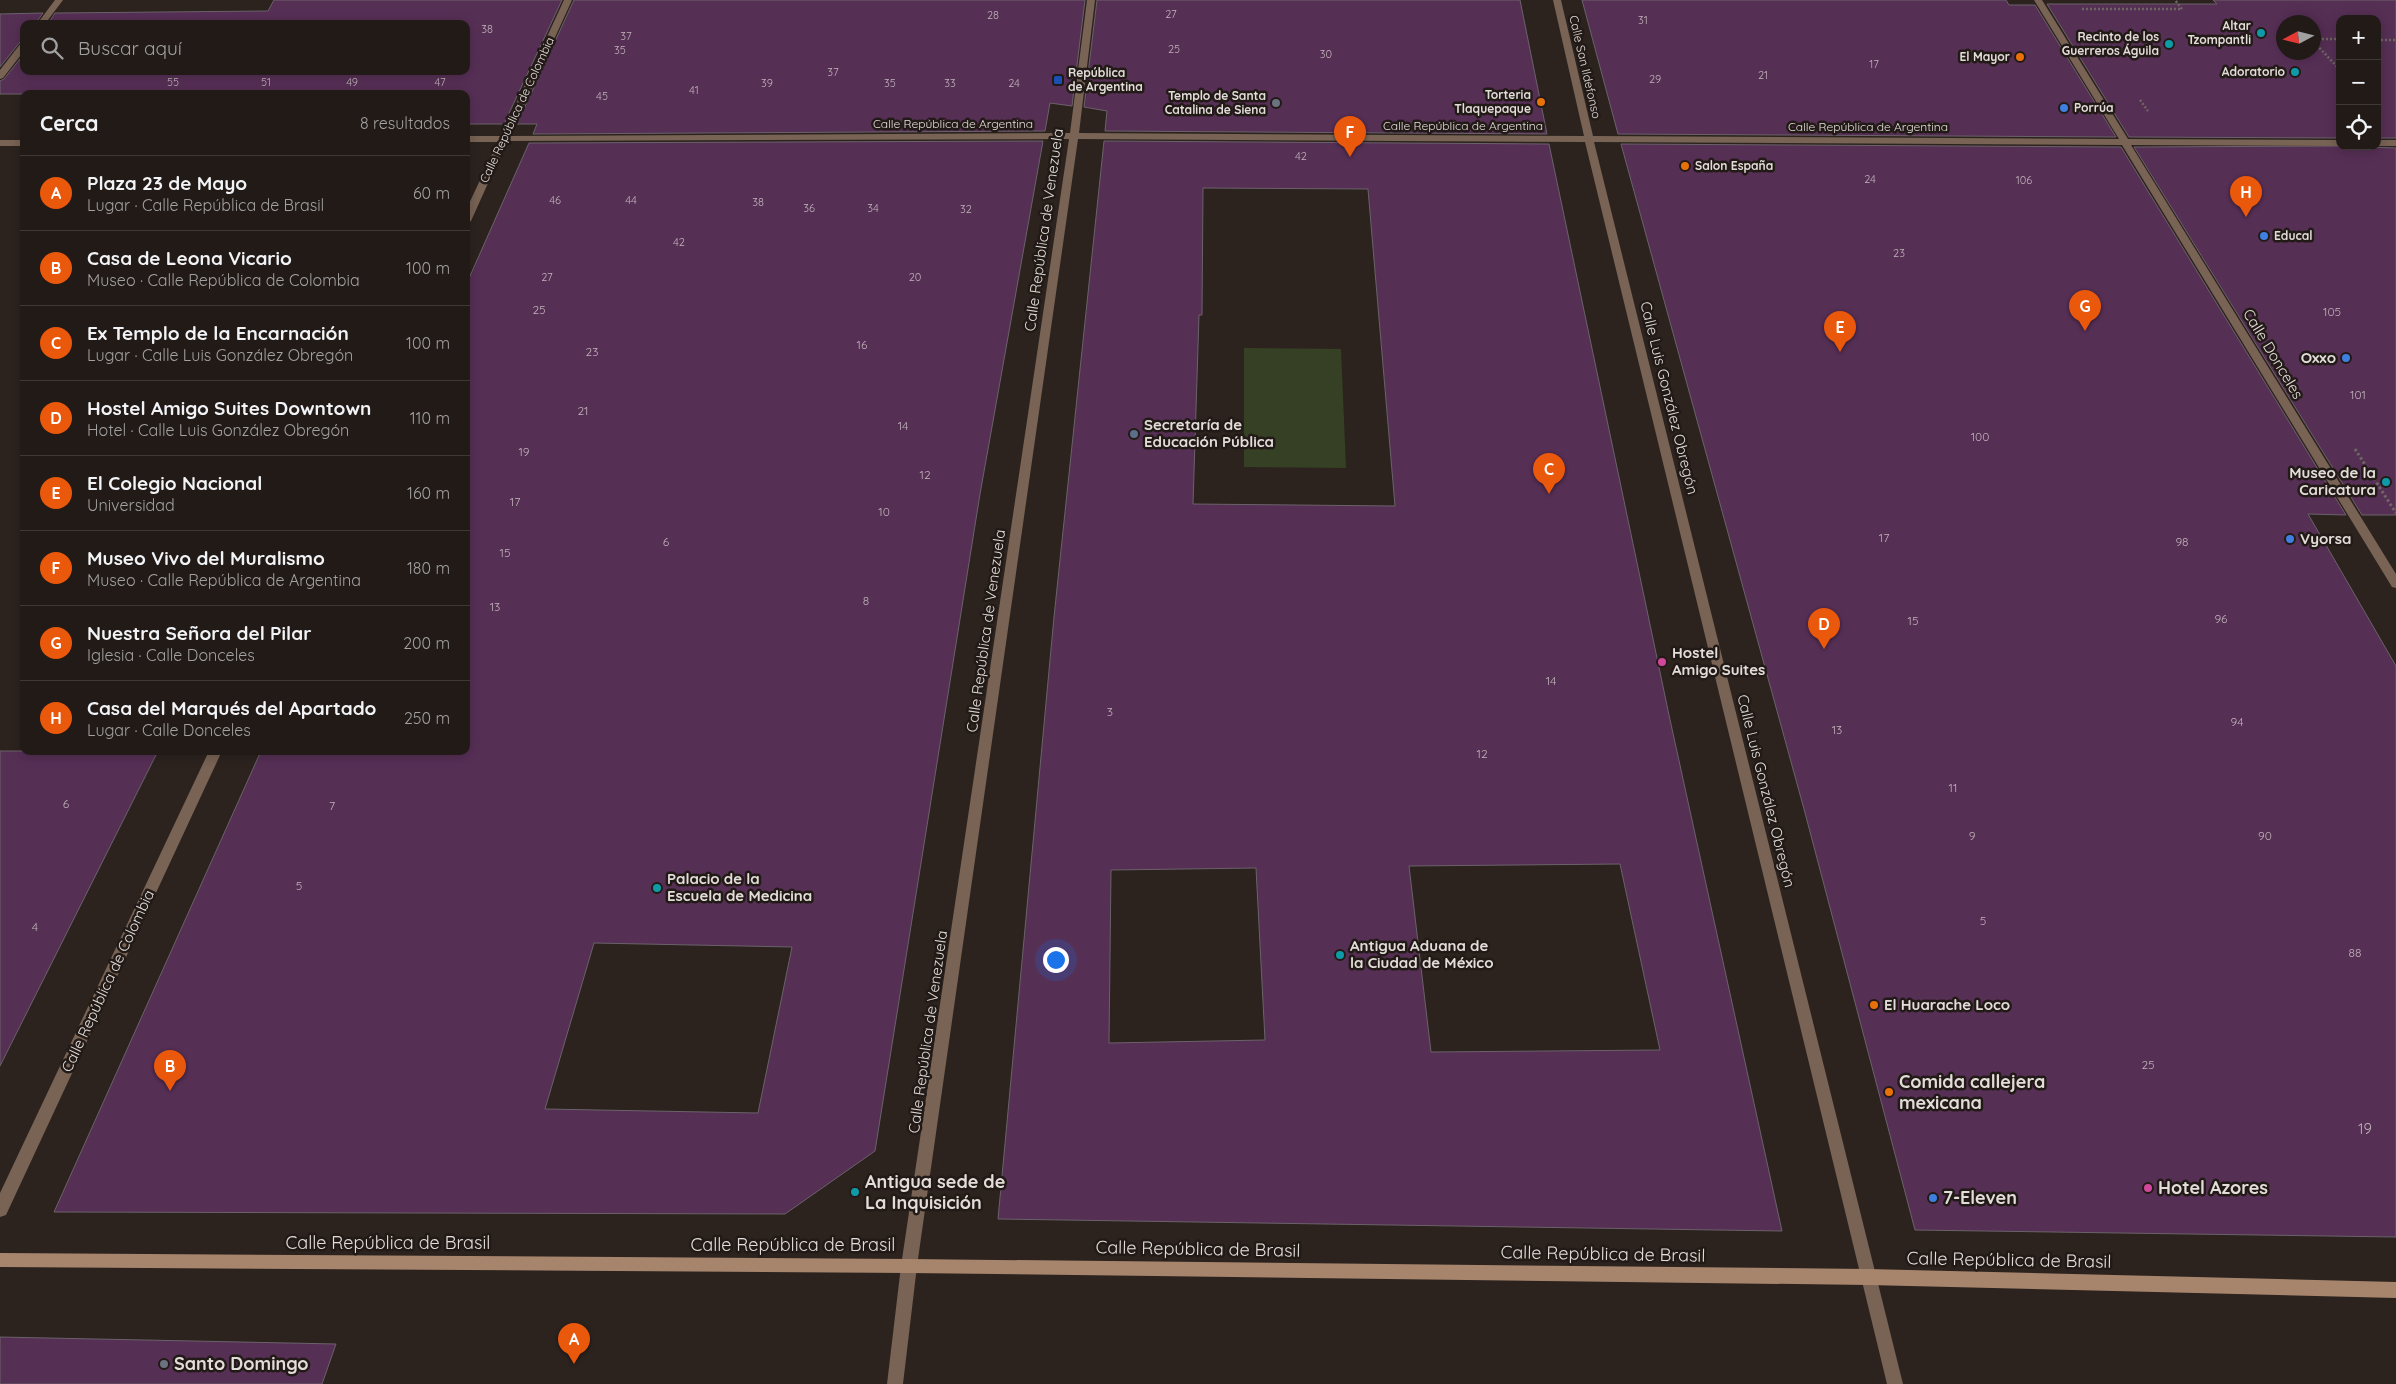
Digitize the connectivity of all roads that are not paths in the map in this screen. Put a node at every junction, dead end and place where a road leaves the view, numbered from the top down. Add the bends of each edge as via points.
1 (59, 0) edge
2 (568, 0) edge
3 (1091, 0) edge
4 (1557, 0) edge
5 (2038, 0) edge
6 (44, 20) edge
7 (20, 50) edge
8 (0, 76) edge
9 (1074, 136) junction
10 (470, 138) edge
11 (505, 138) junction
12 (1589, 139) junction
13 (2125, 141) junction
14 (0, 143) edge
15 (20, 143) edge
16 (2336, 143) edge
17 (2381, 143) edge
18 (2396, 143) edge
19 (470, 212) edge
20 (2396, 584) edge
21 (214, 755) edge
22 (0, 1210) edge
23 (0, 1260) edge
24 (909, 1266) junction
25 (1868, 1277) junction
26 (2396, 1290) edge
27 (894, 1384) edge
28 (1895, 1384) edge

1 - 6 street
2 - 11 street, Calle República de Colombia
3 - 9 street, Calle República de Venezuela
4 - 12 street, Calle San Ildefonso
5 - 13 street, Calle Donceles
7 - 8 street
9 - 11 street, Calle República de Argentina
9 - 12 street, Calle República de Argentina
9 - 24 street, Calle República de Venezuela
10 - 11 street, Calle República de Argentina
11 - 19 street, Calle República de Colombia
12 - 13 street, Calle República de Argentina
12 - 25 street, Calle Luis González Obregón
13 - 16 street, Calle República de Argentina
13 - 20 street, Calle Donceles
14 - 15 street
17 - 18 street
21 - 22 street, Calle República de Colombia
23 - 24 street, Calle República de Brasil
24 - 25 street, Calle República de Brasil
24 - 27 street, Calle República de Venezuela
25 - 26 street, Calle República de Brasil
25 - 28 street, Calle Luis González Obregón

